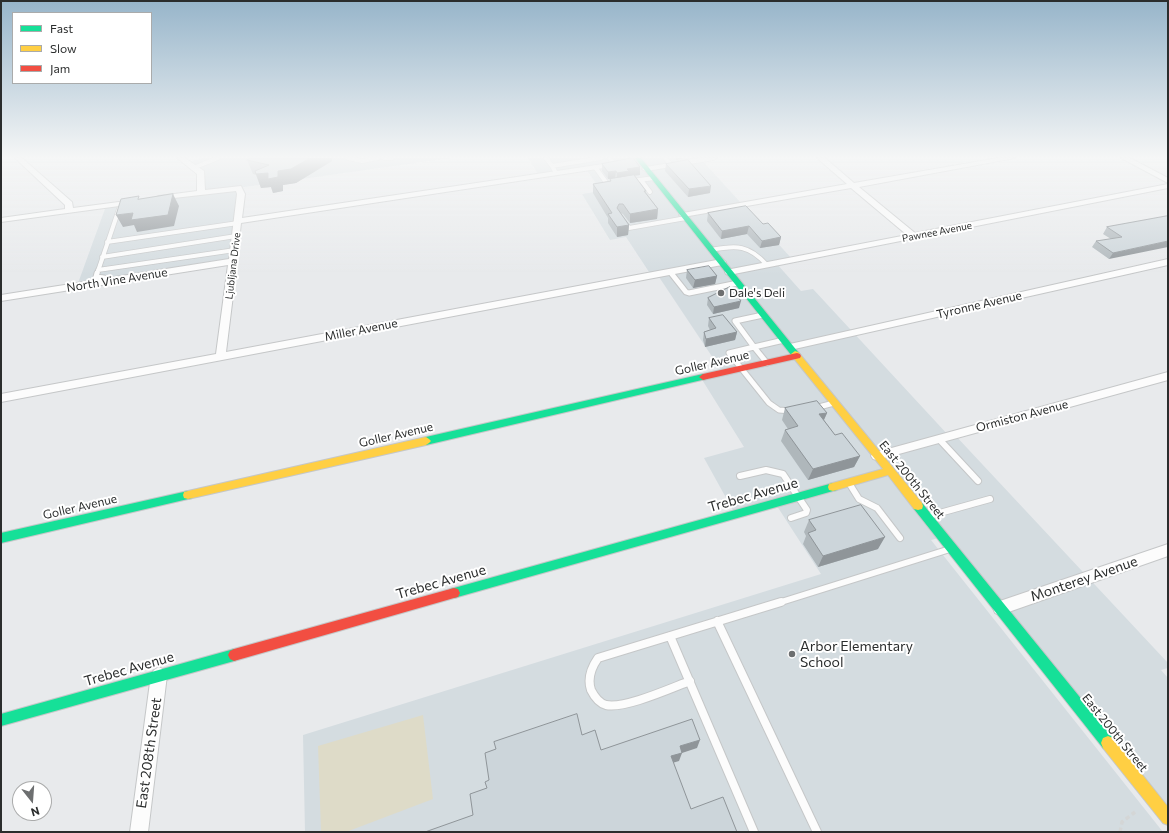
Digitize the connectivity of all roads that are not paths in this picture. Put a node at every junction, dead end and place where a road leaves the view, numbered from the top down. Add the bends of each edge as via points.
1 (61, 197) edge
2 (168, 197) edge
3 (241, 197) edge
4 (401, 197) edge
5 (669, 197) edge
6 (792, 197) edge
7 (866, 197) edge
8 (1113, 197) edge
9 (121, 204) junction
10 (69, 211) junction
11 (620, 216) edge
12 (684, 216) junction
13 (1, 220) edge
14 (238, 222) junction
15 (236, 236) junction
16 (913, 236) junction
17 (107, 242) junction
18 (235, 250) junction
19 (712, 250) junction
20 (102, 258) junction
21 (234, 261) junction
22 (722, 262) junction
23 (1168, 262) edge
24 (767, 265) junction
25 (98, 270) junction
26 (670, 272) junction
27 (729, 272) junction
28 (102, 282) junction
29 (738, 283) junction
30 (1, 298) edge
31 (763, 315) junction
32 (787, 344) junction
33 (754, 347) junction
34 (222, 356) junction
35 (797, 356) junction
36 (766, 363) junction
37 (740, 369) junction
38 (1168, 376) edge
39 (1, 398) edge
40 (835, 403) junction
41 (810, 409) edge
42 (796, 411) edge
43 (939, 438) junction
44 (877, 456) junction
45 (890, 472) junction
46 (740, 476) dead end
47 (978, 481) dead end
48 (848, 483) junction
49 (798, 497) junction
50 (990, 499) dead end
51 (926, 517) junction
52 (790, 518) dead end
53 (1, 538) edge
54 (900, 538) dead end
55 (951, 548) junction
56 (1168, 550) edge
57 (1000, 608) junction
58 (717, 621) junction
59 (670, 636) junction
60 (160, 675) junction
61 (690, 681) junction
62 (1, 720) edge
63 (1168, 818) edge
64 (139, 832) edge
65 (754, 832) edge
66 (817, 832) edge

1 - 10 street via 69,204
2 - 9 street
3 - 14 street, Ljubljana Drive
4 - 14 street
5 - 12 street, East 200th Street
6 - 12 street
7 - 16 street
8 - 16 street, Pawnee Avenue
9 - 10 street
9 - 17 lane
10 - 13 street
11 - 12 lane via 629,228
12 - 19 street, East 200th Street
14 - 15 street, Ljubljana Drive
14 - 17 lane
15 - 18 street, Ljubljana Drive
15 - 20 lane
16 - 24 street, Pawnee Avenue
17 - 20 lane
18 - 21 street, Ljubljana Drive
18 - 25 lane
19 - 22 street, East 200th Street
19 - 24 lane via 740,246 758,254
20 - 25 lane
21 - 28 street, North Vine Avenue
21 - 34 street, Ljubljana Drive
22 - 26 street, Miller Avenue
22 - 27 street, East 200th Street
23 - 32 street, Tyronne Avenue
24 - 27 street, Pawnee Avenue
25 - 28 lane via 96,277 104,278
26 - 29 lane via 689,293
26 - 34 street, Miller Avenue
27 - 29 street, East 200th Street
28 - 30 street, North Vine Avenue
29 - 31 street, East 200th Street
31 - 32 street, East 200th Street
31 - 33 lane via 735,321
32 - 33 lane
32 - 35 street, East 200th Street
33 - 36 lane
33 - 37 lane via 729,353
34 - 39 street, Miller Avenue
35 - 36 street, Goller Avenue
35 - 40 street, East 200th Street
36 - 37 street, Goller Avenue
37 - 42 lane via 768,403 779,410
37 - 53 street, Goller Avenue
38 - 43 street, Ormiston Avenue
40 - 41 lane
40 - 44 street, East 200th Street
43 - 44 street, Ormiston Avenue
43 - 47 lane
44 - 45 street, East 200th Street
45 - 48 street, Trebec Avenue
45 - 51 street, East 200th Street
46 - 49 lane via 766,470 783,474
48 - 49 street, Trebec Avenue
48 - 54 lane via 860,499 877,508
49 - 52 lane via 807,510 806,513
49 - 60 street, Trebec Avenue
50 - 51 lane
51 - 55 street, East 200th Street
55 - 57 street, East 200th Street
55 - 58 lane
56 - 57 street, Monterey Avenue
57 - 63 street, East 200th Street
58 - 59 lane
58 - 66 lane
59 - 61 lane
59 - 61 lane via 598,658 591,668 589,684 595,698 607,705 622,704
60 - 62 street, Trebec Avenue
60 - 64 street, East 208th Street
61 - 65 lane

